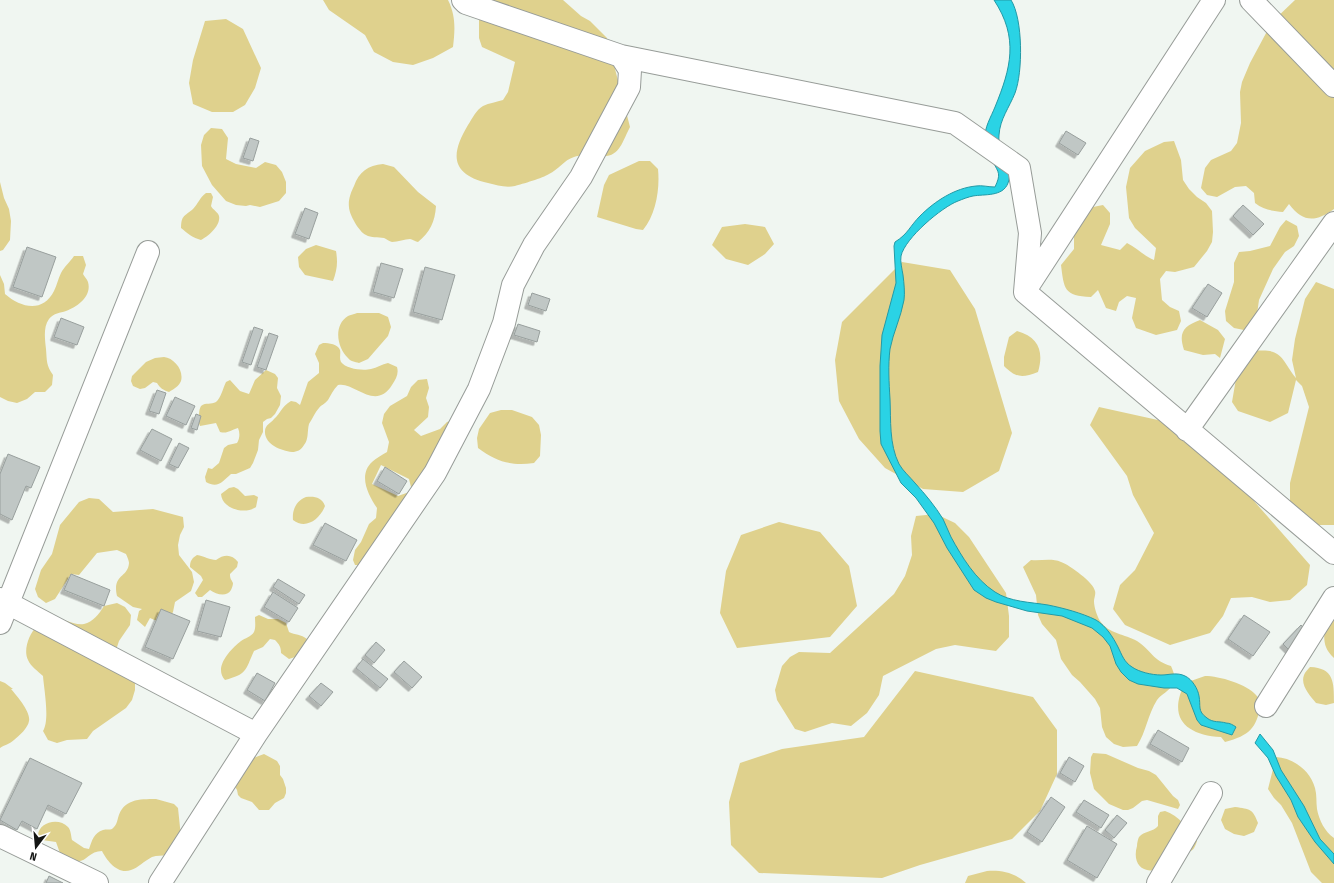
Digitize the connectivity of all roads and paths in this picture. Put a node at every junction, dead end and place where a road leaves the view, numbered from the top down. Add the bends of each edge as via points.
1 (463, 0) edge
2 (1214, 0) edge
3 (1251, 0) edge
4 (621, 56) junction
5 (1334, 86) edge
6 (1333, 228) edge
7 (148, 252) dead end
8 (1025, 292) junction
9 (1187, 430) junction
10 (1334, 553) edge
11 (1334, 598) edge
12 (4, 601) edge
13 (0, 623) edge
14 (1266, 706) dead end
15 (256, 734) junction
16 (1211, 793) dead end
17 (0, 836) edge
18 (97, 883) edge
19 (160, 883) edge
20 (1158, 883) edge

1 - 4 street
2 - 8 street
3 - 5 street
4 - 8 street via 954,123 1019,168 1030,234
4 - 15 street via 630,70 629,87 581,178 534,245 513,285 504,323 479,388 435,473
6 - 9 street
7 - 12 street
8 - 9 street
9 - 10 street
11 - 14 street
12 - 13 street
12 - 15 street
15 - 19 street
16 - 20 street
17 - 18 street

